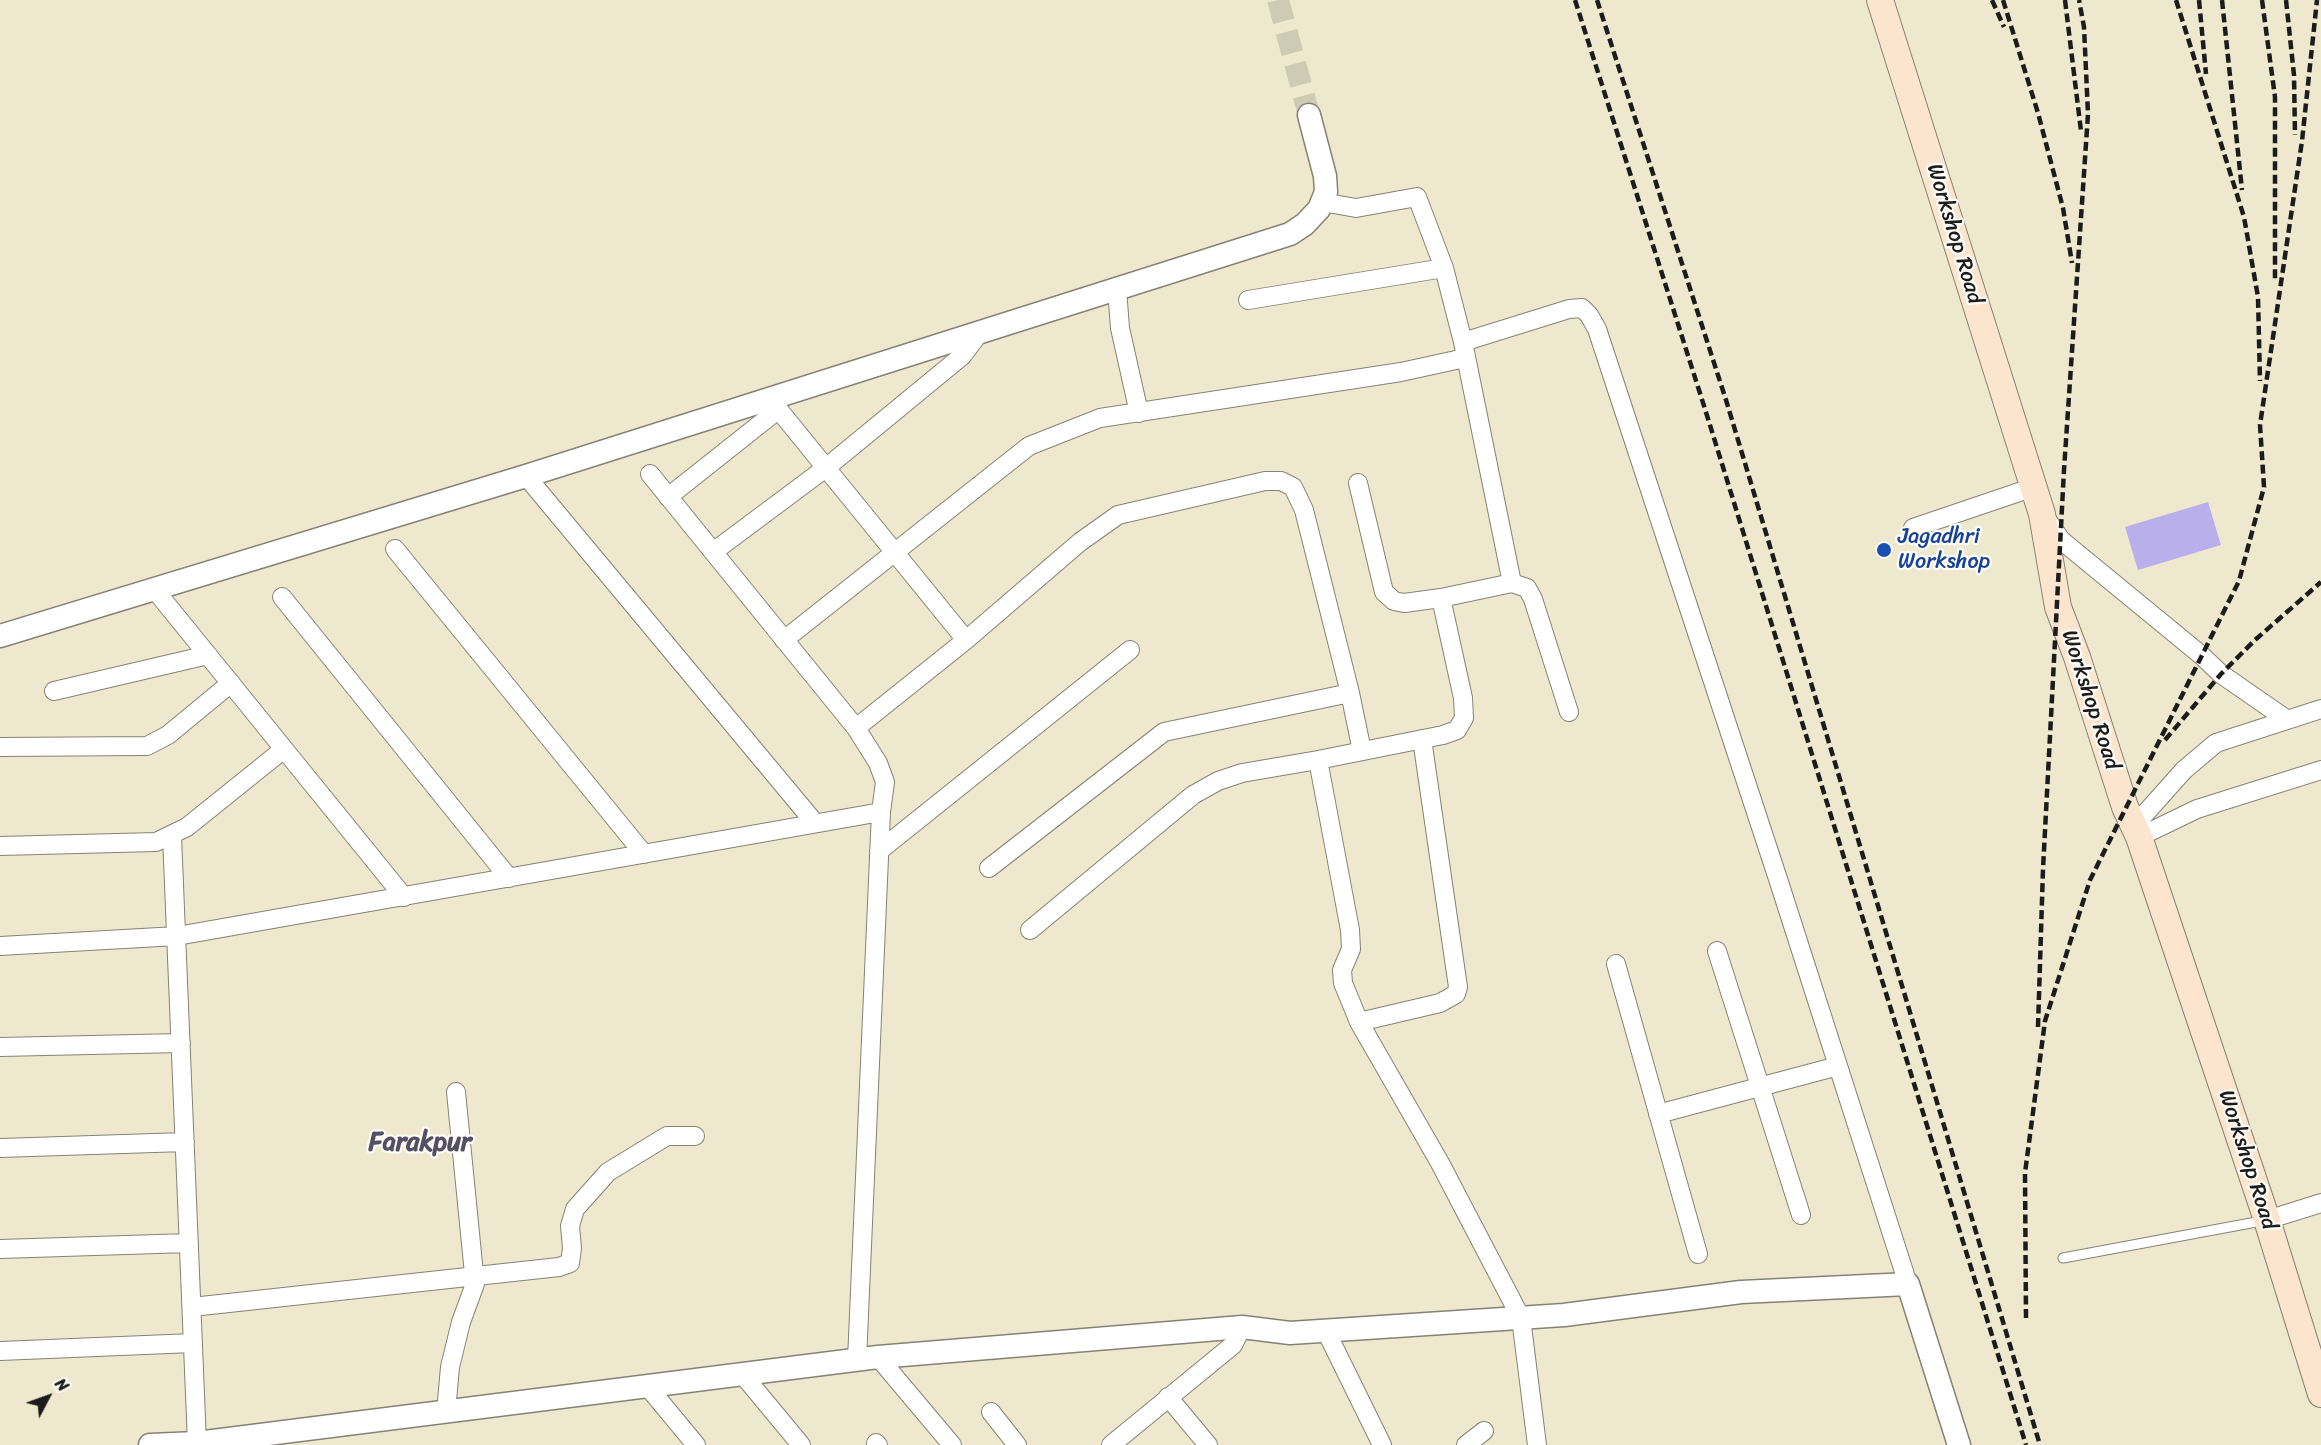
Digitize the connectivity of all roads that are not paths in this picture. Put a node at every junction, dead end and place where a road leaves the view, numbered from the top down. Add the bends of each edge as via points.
1 (1881, 0) edge
2 (1309, 115) tunnel mouth
3 (1322, 202) junction
4 (1444, 268) junction
5 (1117, 289) junction
6 (1248, 300) dead end
7 (980, 332) junction
8 (1464, 350) junction
9 (775, 404) junction
10 (1139, 413) junction
11 (827, 467) junction
12 (650, 474) dead end
13 (526, 476) junction
14 (1358, 483) dead end
15 (2034, 487) junction
16 (668, 497) junction
17 (2042, 513) junction
18 (1913, 528) dead end
19 (395, 549) dead end
20 (713, 552) junction
21 (895, 552) junction
22 (1512, 583) junction
23 (155, 590) junction
24 (282, 597) dead end
25 (1441, 598) junction
26 (0, 636) edge
27 (784, 640) junction
28 (966, 640) junction
29 (1130, 650) dead end
30 (208, 655) junction
31 (231, 683) junction
32 (54, 691) dead end
33 (1350, 693) junction
34 (2321, 709) edge
35 (1569, 712) dead end
36 (2286, 719) junction
37 (856, 728) junction
38 (1422, 739) junction
39 (0, 747) edge
40 (284, 749) junction
41 (1362, 751) junction
42 (1318, 760) junction
43 (2321, 770) edge
44 (881, 812) junction
45 (815, 823) junction
46 (2137, 831) junction
47 (172, 836) junction
48 (0, 846) edge
49 (879, 851) junction
50 (644, 854) junction
51 (989, 868) dead end
52 (509, 878) junction
53 (404, 897) junction
54 (1030, 930) dead end
55 (177, 936) junction
56 (0, 946) edge
57 (1717, 951) dead end
58 (1616, 964) dead end
59 (1359, 1022) junction
60 (181, 1044) junction
61 (0, 1047) edge
62 (1838, 1066) junction
63 (1761, 1088) junction
64 (456, 1092) dead end
65 (1658, 1114) junction
66 (695, 1136) dead end
67 (185, 1142) junction
68 (0, 1148) edge
69 (2321, 1203) edge
70 (1801, 1215) dead end
71 (2267, 1220) junction
72 (189, 1243) junction
73 (0, 1248) edge
74 (1698, 1254) dead end
75 (2063, 1258) dead end
76 (473, 1275) junction
77 (1908, 1284) junction
78 (192, 1307) junction
79 (1521, 1318) junction
80 (1242, 1327) junction
81 (1326, 1331) junction
82 (193, 1344) junction
83 (0, 1351) edge
84 (867, 1358) junction
85 (743, 1375) junction
86 (648, 1388) junction
87 (2321, 1394) edge
88 (1168, 1397) junction
89 (446, 1412) junction
90 (991, 1412) dead end
91 (1484, 1431) dead end
92 (197, 1443) junction
93 (1115, 1444) edge
94 (150, 1445) edge
95 (696, 1445) edge
96 (801, 1445) edge
97 (952, 1445) edge
98 (1017, 1445) edge
99 (1208, 1445) edge
100 (1382, 1445) edge
101 (1466, 1445) edge
102 (1537, 1445) edge
103 (1959, 1445) edge

1 - 15 main road, Workshop Road
2 - 3 street via 1325,176
3 - 4 street via 1356,208 1417,197
3 - 5 street via 1305,224 1290,234
4 - 6 street
4 - 8 street
5 - 7 street
5 - 10 street via 1120,328
7 - 9 street
7 - 11 street via 962,356
8 - 10 street via 1401,372
8 - 22 street
8 - 62 street via 1569,309 1582,308 1589,315
9 - 11 street
9 - 13 street
9 - 16 street
10 - 21 street via 1100,418 1029,446
11 - 20 street
11 - 21 street
12 - 16 street
13 - 23 street
13 - 45 street
14 - 25 street via 1384,592 1394,601 1404,603
15 - 17 main road, Workshop Road
15 - 18 street
16 - 20 street
17 - 36 street via 2061,540 2220,674
17 - 46 main road, Workshop Road via 2058,607 2125,807
19 - 50 street
20 - 27 street
21 - 27 street
21 - 28 street
22 - 25 street
22 - 35 street via 1527,588 1533,599
23 - 26 street
23 - 30 street
24 - 52 street
25 - 38 street via 1464,718 1457,730
27 - 37 street
28 - 33 street via 1080,542 1118,515 1281,481 1293,487 1304,510
28 - 37 street
29 - 49 street
30 - 31 street
30 - 32 street
31 - 39 street via 168,735 147,746
31 - 40 street
33 - 41 street
33 - 51 street via 1164,732
34 - 36 street
36 - 46 street via 2216,743 2184,770
37 - 44 street via 885,782
38 - 41 street
38 - 59 street via 1458,987 1456,994 1440,1003
40 - 47 street
40 - 53 street
41 - 42 street
42 - 54 street via 1218,780 1193,795
42 - 59 street via 1350,930 1351,949 1342,970 1343,983
43 - 46 street
44 - 45 street
44 - 49 street
45 - 50 street
46 - 71 main road, Workshop Road
47 - 48 street via 156,842
47 - 55 street
49 - 84 street
50 - 52 street
52 - 53 street
53 - 55 street
55 - 56 street
55 - 60 street
57 - 63 street
58 - 65 street
59 - 79 street via 1440,1162
60 - 61 street
60 - 67 street
62 - 63 street
62 - 77 street
63 - 65 street
63 - 70 street
64 - 76 street
65 - 74 street
66 - 76 street via 667,1136 608,1172 575,1209 570,1226 570,1263
67 - 68 street
67 - 72 street
69 - 71 street
71 - 75 lane
71 - 87 main road, Workshop Road
72 - 73 street
72 - 78 street
76 - 78 street
76 - 89 street via 474,1284 450,1367
77 - 79 street via 1741,1292
77 - 103 street
78 - 82 street
79 - 81 street
79 - 102 street
80 - 81 street
80 - 84 street
80 - 88 street via 1233,1345
81 - 100 street
82 - 83 street
82 - 92 street
84 - 85 street
84 - 97 street
85 - 86 street
85 - 96 street
86 - 89 street
86 - 95 street
88 - 93 street
88 - 99 street
89 - 92 street
90 - 98 street
91 - 101 street
92 - 94 street

